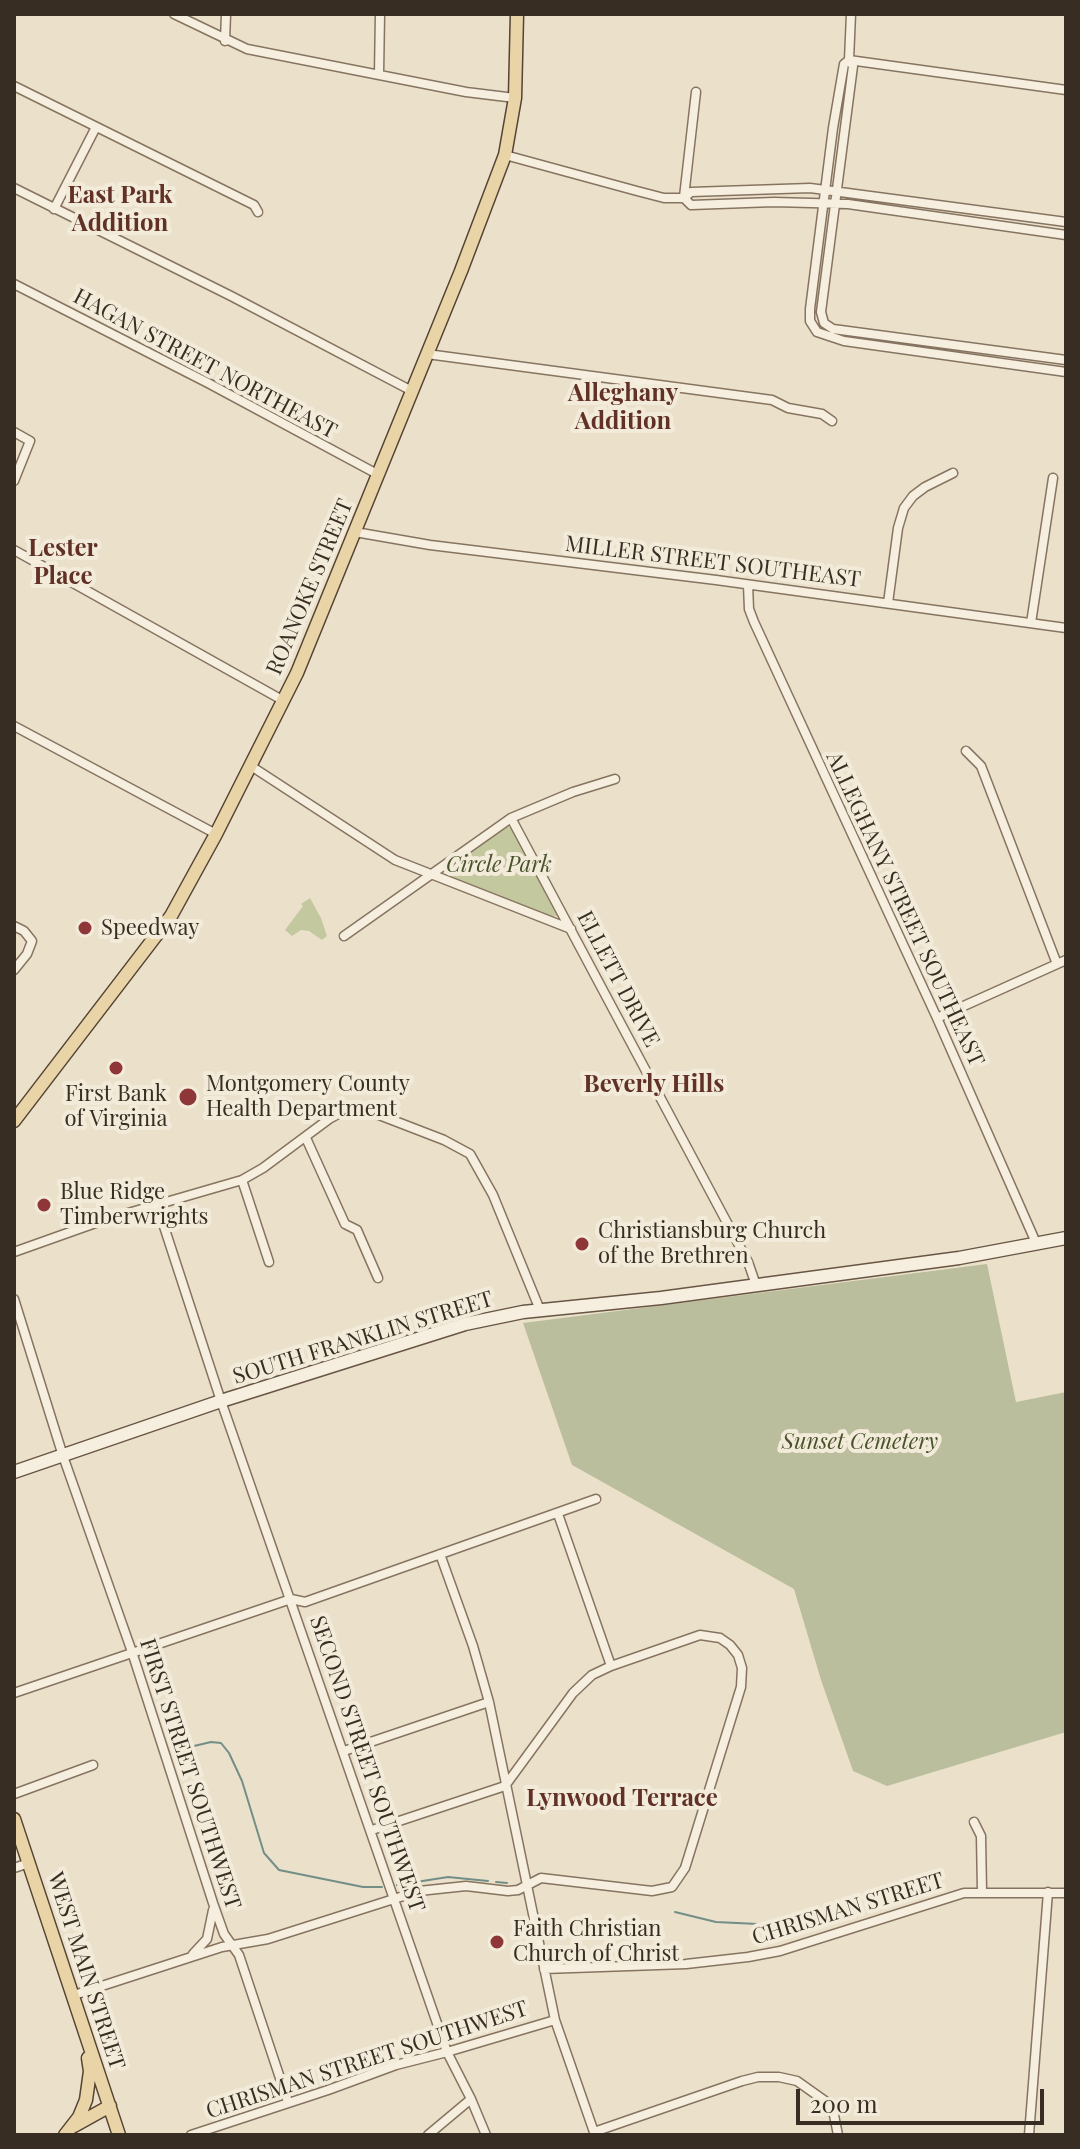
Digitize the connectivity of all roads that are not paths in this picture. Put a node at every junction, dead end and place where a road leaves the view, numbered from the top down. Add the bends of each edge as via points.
1 (174, 14) edge
2 (226, 14) edge
3 (380, 14) edge
4 (517, 14) edge
5 (851, 14) edge
6 (225, 41) junction
7 (849, 60) junction
8 (379, 74) junction
9 (14, 86) edge
10 (1066, 90) edge
11 (696, 92) dead end
12 (515, 98) junction
13 (96, 127) junction
14 (505, 155) junction
15 (14, 188) edge
16 (825, 190) junction
17 (837, 191) junction
18 (684, 198) junction
19 (824, 203) junction
20 (835, 204) junction
21 (54, 209) junction
22 (258, 212) dead end
23 (1066, 222) edge
24 (1066, 235) edge
25 (14, 284) edge
26 (427, 354) junction
27 (1066, 360) edge
28 (1066, 372) edge
29 (412, 391) junction
30 (832, 421) dead end
31 (14, 432) edge
32 (953, 473) dead end
33 (379, 475) junction
34 (1053, 478) dead end
35 (14, 481) edge
36 (355, 532) junction
37 (14, 550) edge
38 (748, 585) junction
39 (888, 603) junction
40 (1031, 623) junction
41 (1066, 628) edge
42 (284, 701) junction
43 (14, 726) edge
44 (966, 751) dead end
45 (251, 766) junction
46 (615, 779) dead end
47 (511, 818) junction
48 (216, 834) junction
49 (430, 874) junction
50 (14, 926) edge
51 (572, 930) junction
52 (344, 936) dead end
53 (1062, 962) edge
54 (14, 970) edge
55 (937, 1018) junction
56 (14, 1121) edge
57 (306, 1138) junction
58 (242, 1180) junction
59 (157, 1205) junction
60 (1066, 1238) edge
61 (1037, 1245) junction
62 (14, 1252) edge
63 (269, 1262) dead end
64 (378, 1278) dead end
65 (756, 1285) junction
66 (14, 1299) edge
67 (540, 1310) junction
68 (221, 1401) junction
69 (63, 1456) junction
70 (14, 1472) edge
71 (596, 1499) dead end
72 (558, 1514) junction
73 (440, 1554) junction
74 (291, 1599) junction
75 (132, 1652) junction
76 (611, 1666) junction
77 (14, 1693) edge
78 (489, 1702) junction
79 (344, 1751) junction
80 (93, 1765) dead end
81 (505, 1786) junction
82 (14, 1794) edge
83 (14, 1819) edge
84 (974, 1822) dead end
85 (372, 1830) junction
86 (29, 1863) junction
87 (14, 1868) edge
88 (525, 1885) junction
89 (982, 1891) junction
90 (1048, 1892) junction
91 (1066, 1893) edge
92 (393, 1899) junction
93 (213, 1903) junction
94 (232, 1945) junction
95 (189, 1957) junction
96 (544, 1969) junction
97 (74, 1995) junction
98 (555, 2020) junction
99 (88, 2039) junction
100 (447, 2052) junction
101 (471, 2099) junction
102 (288, 2102) junction
103 (110, 2106) junction
104 (68, 2132) edge
105 (594, 2133) edge
106 (119, 2135) edge
107 (191, 2135) edge
108 (428, 2135) edge
109 (486, 2135) edge
110 (838, 2135) edge
111 (1029, 2135) edge

1 - 6 street
2 - 6 street
3 - 8 street
4 - 12 main road, ROANOKE STREET
5 - 7 street
6 - 8 street
7 - 10 street
7 - 16 street via 844,64
7 - 17 street via 853,66
8 - 12 street
9 - 13 street
11 - 18 street
12 - 14 main road, ROANOKE STREET
13 - 21 street
13 - 22 street via 254,205
14 - 18 street via 664,198
14 - 26 main road, ROANOKE STREET
15 - 21 street
16 - 17 street
16 - 18 street via 691,192
16 - 19 street
17 - 20 street
17 - 23 street
18 - 19 street via 691,205
19 - 20 street
19 - 28 street via 810,309 817,332 844,341
20 - 24 street
20 - 27 street via 824,323 833,329
21 - 29 street
25 - 33 street, HAGAN STREET NORTHEAST
26 - 29 main road, ROANOKE STREET
26 - 30 street via 772,400
29 - 33 main road, ROANOKE STREET
31 - 35 street via 30,441
32 - 39 street via 925,487 904,508
33 - 36 main road, ROANOKE STREET
34 - 40 street
36 - 38 street, MILLER STREET SOUTHEAST
36 - 42 main road, ROANOKE STREET
37 - 42 street
38 - 39 street, MILLER STREET SOUTHEAST
38 - 55 street, ALLEGHANY STREET SOUTHEAST via 754,622
39 - 40 street, MILLER STREET SOUTHEAST
40 - 41 street, MILLER STREET SOUTHEAST
42 - 45 main road, ROANOKE STREET
43 - 48 street
44 - 53 street via 981,766
45 - 48 main road, ROANOKE STREET
45 - 49 street via 373,848
46 - 47 street
47 - 49 street
47 - 51 street, ELLETT DRIVE
48 - 56 main road, ROANOKE STREET via 154,941
49 - 51 street
49 - 52 street
50 - 54 street via 32,941
51 - 65 street, ELLETT DRIVE
53 - 55 street
55 - 61 street, ALLEGHANY STREET SOUTHEAST
57 - 58 street
57 - 64 street via 345,1224 357,1230
57 - 67 street via 347,1109 361,1108 462,1148 489,1185
58 - 59 street
58 - 63 street
59 - 62 street
59 - 68 street, SECOND STREET SOUTHWEST
60 - 61 main road, SOUTH FRANKLIN STREET
61 - 65 main road, SOUTH FRANKLIN STREET
65 - 67 main road, SOUTH FRANKLIN STREET
66 - 69 street, FIRST STREET SOUTHWEST
67 - 68 main road, SOUTH FRANKLIN STREET via 465,1324
68 - 69 main road, SOUTH FRANKLIN STREET
68 - 74 street, SECOND STREET SOUTHWEST
69 - 70 main road, SOUTH FRANKLIN STREET
69 - 75 street, FIRST STREET SOUTHWEST
71 - 72 street
72 - 73 street
72 - 76 street
73 - 74 street via 305,1602
73 - 78 street
74 - 75 street
74 - 79 street, SECOND STREET SOUTHWEST
75 - 77 street
75 - 93 street, FIRST STREET SOUTHWEST
76 - 81 street via 573,1693
76 - 88 street via 700,1635 720,1638 738,1655 741,1687 685,1868 663,1891 541,1878
78 - 79 street
78 - 81 street
79 - 85 street, SECOND STREET SOUTHWEST
80 - 82 street
81 - 85 street
81 - 88 street
83 - 86 main road, WEST MAIN STREET
84 - 89 street via 981,1836
85 - 92 street, SECOND STREET SOUTHWEST
86 - 87 street
86 - 97 main road, WEST MAIN STREET
88 - 92 street via 508,1891 442,1887
88 - 96 street
89 - 90 street, CHRISMAN STREET
89 - 96 street, CHRISMAN STREET via 748,1957
90 - 91 street, CHRISMAN STREET
90 - 111 street
92 - 94 street via 268,1939
92 - 100 street, SECOND STREET SOUTHWEST
93 - 94 street, FIRST STREET SOUTHWEST
93 - 95 street via 207,1939
94 - 95 street
94 - 102 street, FIRST STREET SOUTHWEST
95 - 97 street
96 - 98 street
97 - 99 main road, WEST MAIN STREET
98 - 100 street, CHRISMAN STREET SOUTHWEST
98 - 105 street
99 - 103 main road, WEST MAIN STREET
99 - 104 main road via 89,2086
100 - 101 street, SECOND STREET SOUTHWEST
100 - 102 street, CHRISMAN STREET SOUTHWEST
101 - 108 street
101 - 109 street, SECOND STREET SOUTHWEST
102 - 107 street, CHRISMAN STREET SOUTHWEST
103 - 104 main road
103 - 106 main road, WEST MAIN STREET
105 - 110 street via 742,2081 779,2077 797,2081 828,2103

